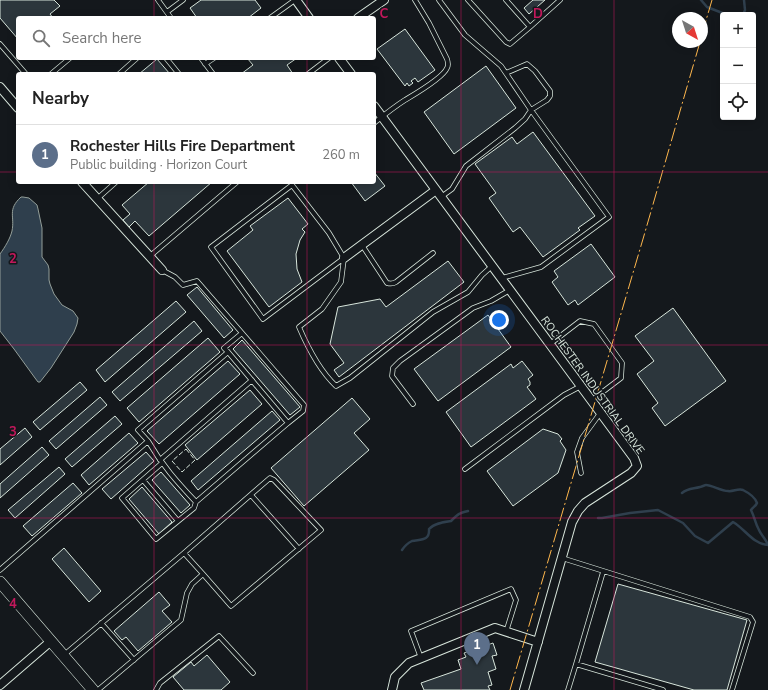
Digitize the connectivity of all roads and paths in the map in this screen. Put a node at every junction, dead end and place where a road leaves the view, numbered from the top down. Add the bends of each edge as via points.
1 (158, 0) edge
2 (183, 0) edge
3 (384, 0) edge
4 (415, 0) edge
5 (439, 0) edge
6 (468, 0) edge
7 (506, 0) edge
8 (513, 0) edge
9 (560, 0) edge
10 (299, 1) edge
11 (509, 4) junction
12 (167, 12) junction
13 (170, 16) edge
14 (273, 16) edge
15 (308, 16) edge
16 (361, 16) edge
17 (530, 27) junction
18 (0, 44) edge
19 (68, 60) edge
20 (135, 60) edge
21 (168, 60) edge
22 (203, 60) edge
23 (211, 60) edge
24 (326, 60) edge
25 (340, 60) edge
26 (206, 64) junction
27 (24, 72) edge
28 (53, 72) edge
29 (121, 72) edge
30 (177, 72) edge
31 (212, 72) edge
32 (311, 72) edge
33 (350, 72) edge
34 (506, 73) junction
35 (0, 87) edge
36 (16, 104) edge
37 (376, 109) edge
38 (531, 110) junction
39 (382, 117) junction
40 (376, 122) edge
41 (84, 184) edge
42 (114, 184) edge
43 (235, 184) edge
44 (439, 194) junction
45 (97, 199) junction
46 (362, 245) junction
47 (433, 253) dead end
48 (150, 256) junction
49 (344, 258) junction
50 (492, 266) junction
51 (162, 270) joint
52 (502, 278) junction
53 (510, 290) junction
54 (242, 333) junction
55 (550, 344) junction
56 (228, 352) junction
57 (252, 380) junction
58 (582, 386) junction
59 (592, 400) junction
60 (413, 404) dead end
61 (601, 412) junction
62 (288, 422) junction
63 (148, 441) junction
64 (161, 461) junction
65 (465, 469) dead end
66 (581, 473) dead end
67 (143, 480) junction
68 (251, 494) junction
69 (196, 502) junction
70 (178, 521) junction
71 (299, 549) junction
72 (184, 553) junction
73 (562, 558) junction
74 (0, 570) edge
75 (603, 572) junction
76 (203, 574) junction
77 (0, 582) edge
78 (101, 623) junction
79 (506, 632) junction
80 (51, 641) junction
81 (538, 642) junction
82 (63, 656) junction
83 (421, 658) junction
84 (134, 660) junction
85 (576, 664) junction
86 (253, 674) dead end
87 (0, 685) edge
88 (92, 690) edge
89 (98, 690) edge
90 (156, 690) edge
91 (392, 690) edge
92 (524, 690) edge
93 (568, 690) edge
94 (663, 690) edge
95 (732, 690) edge

1 - 12 lane
2 - 12 lane
3 - 16 street
4 - 39 lane via 447,59 447,69 419,93
5 - 34 lane via 465,35
6 - 17 lane via 510,44
7 - 11 lane
8 - 11 lane
9 - 17 lane
10 - 14 lane
10 - 15 street
11 - 17 lane
12 - 13 lane
18 - 27 lane
19 - 28 lane
20 - 29 lane
21 - 30 lane
22 - 26 lane
23 - 26 lane
24 - 32 lane
25 - 33 street
26 - 31 lane
34 - 38 lane
34 - 38 lane via 527,64 550,91 547,100
35 - 36 street
37 - 39 street, ROCHESTER INDUSTRIAL DRIVE
38 - 44 lane via 515,128 466,166 452,189
38 - 52 lane via 609,217 541,266
39 - 40 lane
39 - 44 street, ROCHESTER INDUSTRIAL DRIVE
41 - 45 street
42 - 45 lane
43 - 48 lane
44 - 46 street
44 - 50 street, ROCHESTER INDUSTRIAL DRIVE
45 - 48 street
46 - 47 lane via 390,284
46 - 49 street
48 - 51 street
49 - 49 lane via 329,233 292,185 211,247 263,319
49 - 50 lane via 341,282 322,308 299,327 312,355 327,378 336,386 350,378 433,312 468,292
50 - 52 street, ROCHESTER INDUSTRIAL DRIVE
51 - 54 lane via 176,277 183,285 197,281
52 - 53 street, ROCHESTER INDUSTRIAL DRIVE
53 - 55 street, ROCHESTER INDUSTRIAL DRIVE
53 - 60 lane via 473,308 393,368 392,376
54 - 56 lane via 224,348
54 - 62 lane via 304,405 303,412
55 - 58 street, ROCHESTER INDUSTRIAL DRIVE
55 - 59 lane via 580,322 594,324 622,363 621,378
56 - 57 lane
56 - 63 lane via 138,430
57 - 62 lane
57 - 64 lane
58 - 59 street, ROCHESTER INDUSTRIAL DRIVE
58 - 65 lane via 564,395
59 - 61 street, ROCHESTER INDUSTRIAL DRIVE
61 - 66 lane via 582,438 577,452
61 - 73 street, ROCHESTER INDUSTRIAL DRIVE via 637,466 631,473 585,503 578,511 572,522
62 - 69 lane
63 - 64 lane
63 - 74 lane
64 - 67 lane
64 - 69 lane
67 - 70 lane
67 - 70 lane via 122,498 156,539
68 - 71 lane
68 - 71 lane via 270,478 274,480 321,530
68 - 72 lane
69 - 70 lane via 194,508
71 - 76 lane via 231,606
72 - 76 lane
72 - 78 lane
73 - 75 lane
73 - 81 street, ROCHESTER INDUSTRIAL DRIVE
75 - 85 lane
75 - 95 lane via 750,618 753,622
76 - 84 lane via 187,593 181,620
77 - 80 main road
78 - 82 lane
78 - 84 lane
79 - 81 street
79 - 83 street via 495,628
79 - 83 lane via 516,600 511,589 411,631
80 - 82 main road
80 - 87 street
81 - 92 street, ROCHESTER INDUSTRIAL DRIVE
82 - 88 main road
83 - 91 street via 410,663 395,677
84 - 89 lane
85 - 93 lane
85 - 94 lane
86 - 90 lane via 219,636

